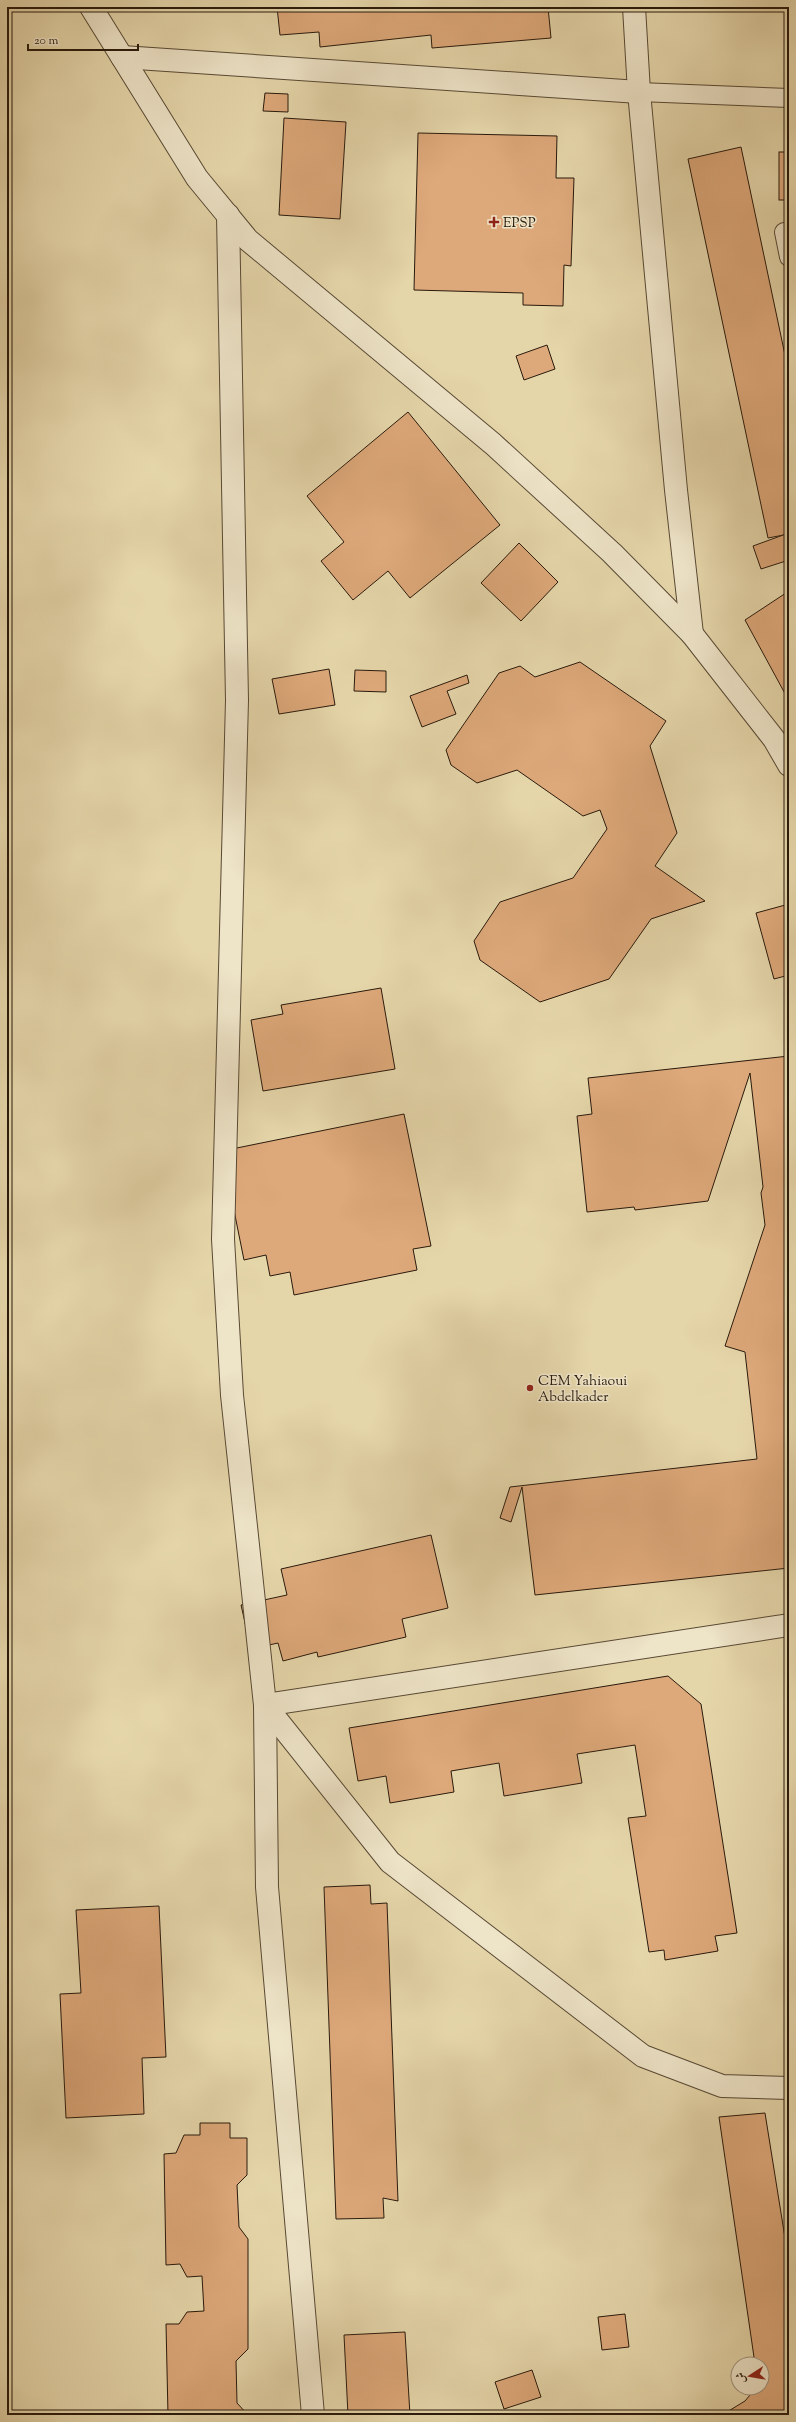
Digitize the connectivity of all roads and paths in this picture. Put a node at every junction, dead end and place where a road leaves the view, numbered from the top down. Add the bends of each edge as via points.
1 (91, 7) edge
2 (634, 7) edge
3 (122, 57) junction
4 (639, 92) junction
5 (789, 98) edge
6 (228, 215) junction
7 (789, 232) edge
8 (789, 257) edge
9 (692, 634) junction
10 (789, 765) edge
11 (789, 1625) edge
12 (265, 1706) junction
13 (789, 2088) edge
14 (313, 2415) edge

1 - 3 street
2 - 4 street
3 - 4 street
3 - 6 street via 197,178
4 - 5 lane
4 - 9 street
6 - 9 street via 248,240 493,444 612,553
6 - 12 street via 237,700 223,1238 232,1395
7 - 8 lane via 784,232
9 - 10 street via 774,739
11 - 12 street
12 - 13 street via 390,1862 643,2056 722,2086
12 - 14 street via 267,1887

